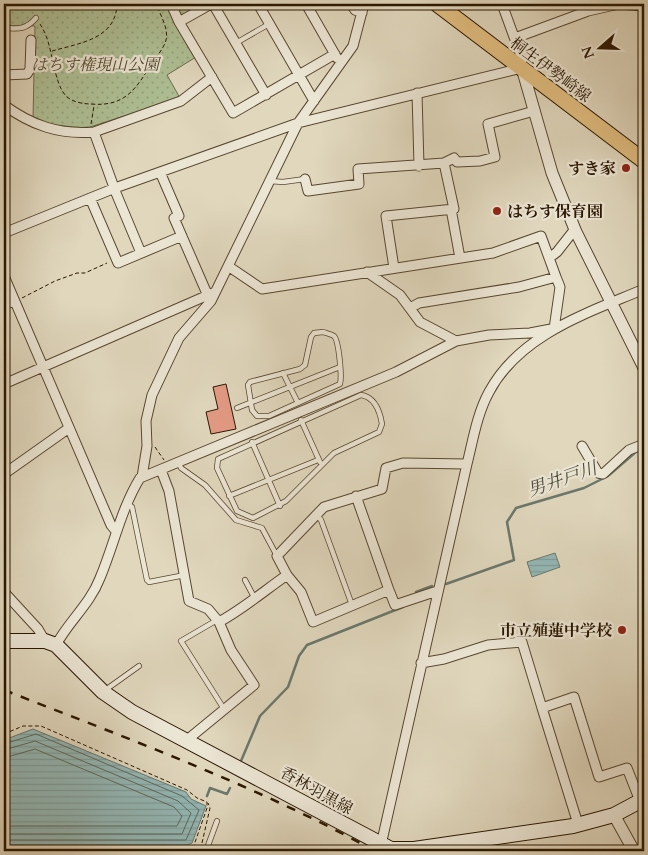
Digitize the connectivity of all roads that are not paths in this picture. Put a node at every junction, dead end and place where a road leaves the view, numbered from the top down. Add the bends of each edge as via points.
1 (171, 4) edge
2 (212, 4) edge
3 (258, 4) edge
4 (306, 4) edge
5 (352, 4) edge
6 (437, 4) edge
7 (502, 4) edge
8 (644, 6) edge
9 (363, 8) edge
10 (36, 18) road end
11 (179, 22) junction
12 (270, 24) junction
13 (4, 28) edge
14 (515, 38) junction
15 (31, 40) dead end
16 (236, 43) junction
17 (335, 54) junction
18 (340, 64) junction
19 (522, 68) junction
20 (4, 75) edge
21 (299, 76) junction
22 (212, 77) junction
23 (417, 93) junction
24 (266, 95) junction
25 (314, 101) junction
26 (4, 105) edge
27 (534, 111) junction
28 (298, 124) junction
29 (93, 132) junction
30 (644, 161) edge
31 (444, 163) junction
32 (418, 166) junction
33 (160, 172) junction
34 (305, 178) joint
35 (270, 181) junction
36 (115, 188) junction
37 (90, 198) junction
38 (450, 209) junction
39 (575, 229) junction
40 (4, 233) edge
41 (182, 236) junction
42 (141, 253) junction
43 (460, 258) junction
44 (549, 258) junction
45 (228, 266) junction
46 (394, 268) junction
47 (368, 272) junction
48 (4, 276) edge
49 (556, 277) junction
50 (644, 289) edge
51 (211, 294) junction
52 (14, 301) junction
53 (611, 303) junction
54 (4, 305) edge
55 (410, 308) junction
56 (554, 329) junction
57 (456, 341) junction
58 (43, 367) junction
59 (340, 367) junction
60 (644, 368) edge
61 (283, 373) junction
62 (4, 384) edge
63 (290, 387) junction
64 (251, 403) junction
65 (298, 403) junction
66 (237, 408) dead end
67 (301, 420) junction
68 (69, 428) junction
69 (252, 442) junction
70 (644, 444) edge
71 (582, 446) dead end
72 (318, 460) junction
73 (179, 463) junction
74 (322, 464) junction
75 (467, 464) junction
76 (163, 468) junction
77 (4, 474) edge
78 (142, 477) junction
79 (268, 480) junction
80 (229, 496) junction
81 (356, 496) junction
82 (128, 504) junction
83 (280, 506) junction
84 (317, 514) junction
85 (116, 531) junction
86 (277, 556) junction
87 (185, 575) junction
88 (287, 575) junction
89 (245, 580) dead end
90 (389, 590) junction
91 (437, 591) junction
92 (4, 592) edge
93 (254, 597) junction
94 (352, 605) junction
95 (218, 621) junction
96 (4, 641) edge
97 (51, 643) junction
98 (421, 663) junction
99 (139, 666) dead end
100 (104, 692) junction
101 (542, 708) junction
102 (224, 709) junction
103 (187, 740) junction
104 (642, 800) edge
105 (614, 815) junction
106 (217, 820) dead end
107 (578, 824) junction
108 (462, 847) edge
109 (382, 848) edge
110 (206, 851) edge
111 (634, 851) edge

1 - 11 street
2 - 11 street
2 - 16 street
3 - 12 street
4 - 17 street
5 - 9 street via 355,10
6 - 19 main road, 桐生伊勢崎線
7 - 14 street
8 - 14 street via 619,4 588,11
9 - 18 street via 353,46
10 - 13 lane via 22,29
11 - 22 street
12 - 16 lane
12 - 21 street
14 - 19 street
15 - 20 street via 27,74
16 - 24 street
17 - 18 street
17 - 21 street
18 - 25 street
19 - 23 street
19 - 27 street
19 - 30 main road, 桐生伊勢崎線
21 - 24 street
21 - 25 street
22 - 24 street via 233,113
22 - 29 street via 182,101
23 - 28 street
23 - 32 street
25 - 28 street
26 - 29 street via 36,125 53,130
27 - 31 street via 488,124 495,157 457,162 454,158
27 - 39 street via 552,174
28 - 33 street
28 - 35 street
29 - 36 street
31 - 32 street
31 - 38 street via 454,209
32 - 34 street via 358,169 359,184 308,191
33 - 36 street
33 - 41 street via 179,216 174,218
34 - 35 lane
35 - 45 street
36 - 37 street
36 - 42 street
37 - 40 street
37 - 42 street via 118,263
38 - 43 street
38 - 46 street via 386,216
39 - 44 street
39 - 53 street
41 - 42 street
41 - 51 street
43 - 44 street via 493,253 541,236
43 - 46 street
44 - 49 street
45 - 47 street via 262,289
45 - 51 street
46 - 47 street
47 - 55 street via 400,295
48 - 52 street
49 - 55 street via 519,288 419,303
49 - 56 street via 560,287
50 - 53 street
51 - 58 street
51 - 78 street via 211,300 178,338 156,386 146,421 151,443
52 - 54 street
52 - 58 street
53 - 56 street
53 - 60 street
55 - 57 street via 420,322
56 - 57 street
56 - 75 street via 514,357 490,390 480,411
57 - 73 street via 396,372
58 - 62 street
58 - 68 street
59 - 61 lane via 335,337 317,332 311,337 305,365
59 - 63 lane
59 - 65 lane via 340,384
61 - 63 lane
61 - 64 lane via 250,382
63 - 64 lane
63 - 65 lane
64 - 65 lane via 254,414 261,417
64 - 66 lane
67 - 69 lane
67 - 72 lane
67 - 74 lane via 361,395 371,398 377,407 382,424 379,432 338,450
68 - 77 street
68 - 85 street
69 - 79 lane
69 - 80 lane via 218,458 217,468
70 - 71 street via 630,450 603,474 598,473
72 - 74 lane
72 - 79 lane
73 - 76 street
73 - 86 lane via 236,520 262,528
74 - 83 lane
75 - 81 street via 403,463 386,468 382,489
75 - 91 street
76 - 78 street
76 - 87 street
78 - 82 street
79 - 80 lane
79 - 83 lane
80 - 83 lane via 237,511 247,517 253,518
81 - 84 street via 324,507
81 - 90 street
82 - 85 street
82 - 87 lane via 132,507 147,580
84 - 86 street
84 - 94 lane
85 - 97 street via 88,603
86 - 88 street
87 - 95 street via 189,601 208,609
88 - 93 street
88 - 94 street via 301,592 313,622
89 - 93 lane
90 - 91 street via 395,605
90 - 94 street
91 - 98 street
92 - 97 street
93 - 95 street via 242,610
95 - 102 street via 231,650 254,685
95 - 102 lane via 181,641
96 - 97 main road
97 - 100 main road, 香林羽黒線
98 - 101 street via 488,645 522,642
98 - 109 street
99 - 100 lane
100 - 103 main road, 香林羽黒線 via 132,712
101 - 104 street via 574,697 599,777 627,768
101 - 107 street
102 - 103 street
103 - 109 main road, 香林羽黒線
104 - 105 main road, 香林羽黒線
105 - 107 main road, 香林羽黒線
105 - 111 street
106 - 110 lane
107 - 108 main road, 香林羽黒線
108 - 109 main road, 香林羽黒線

